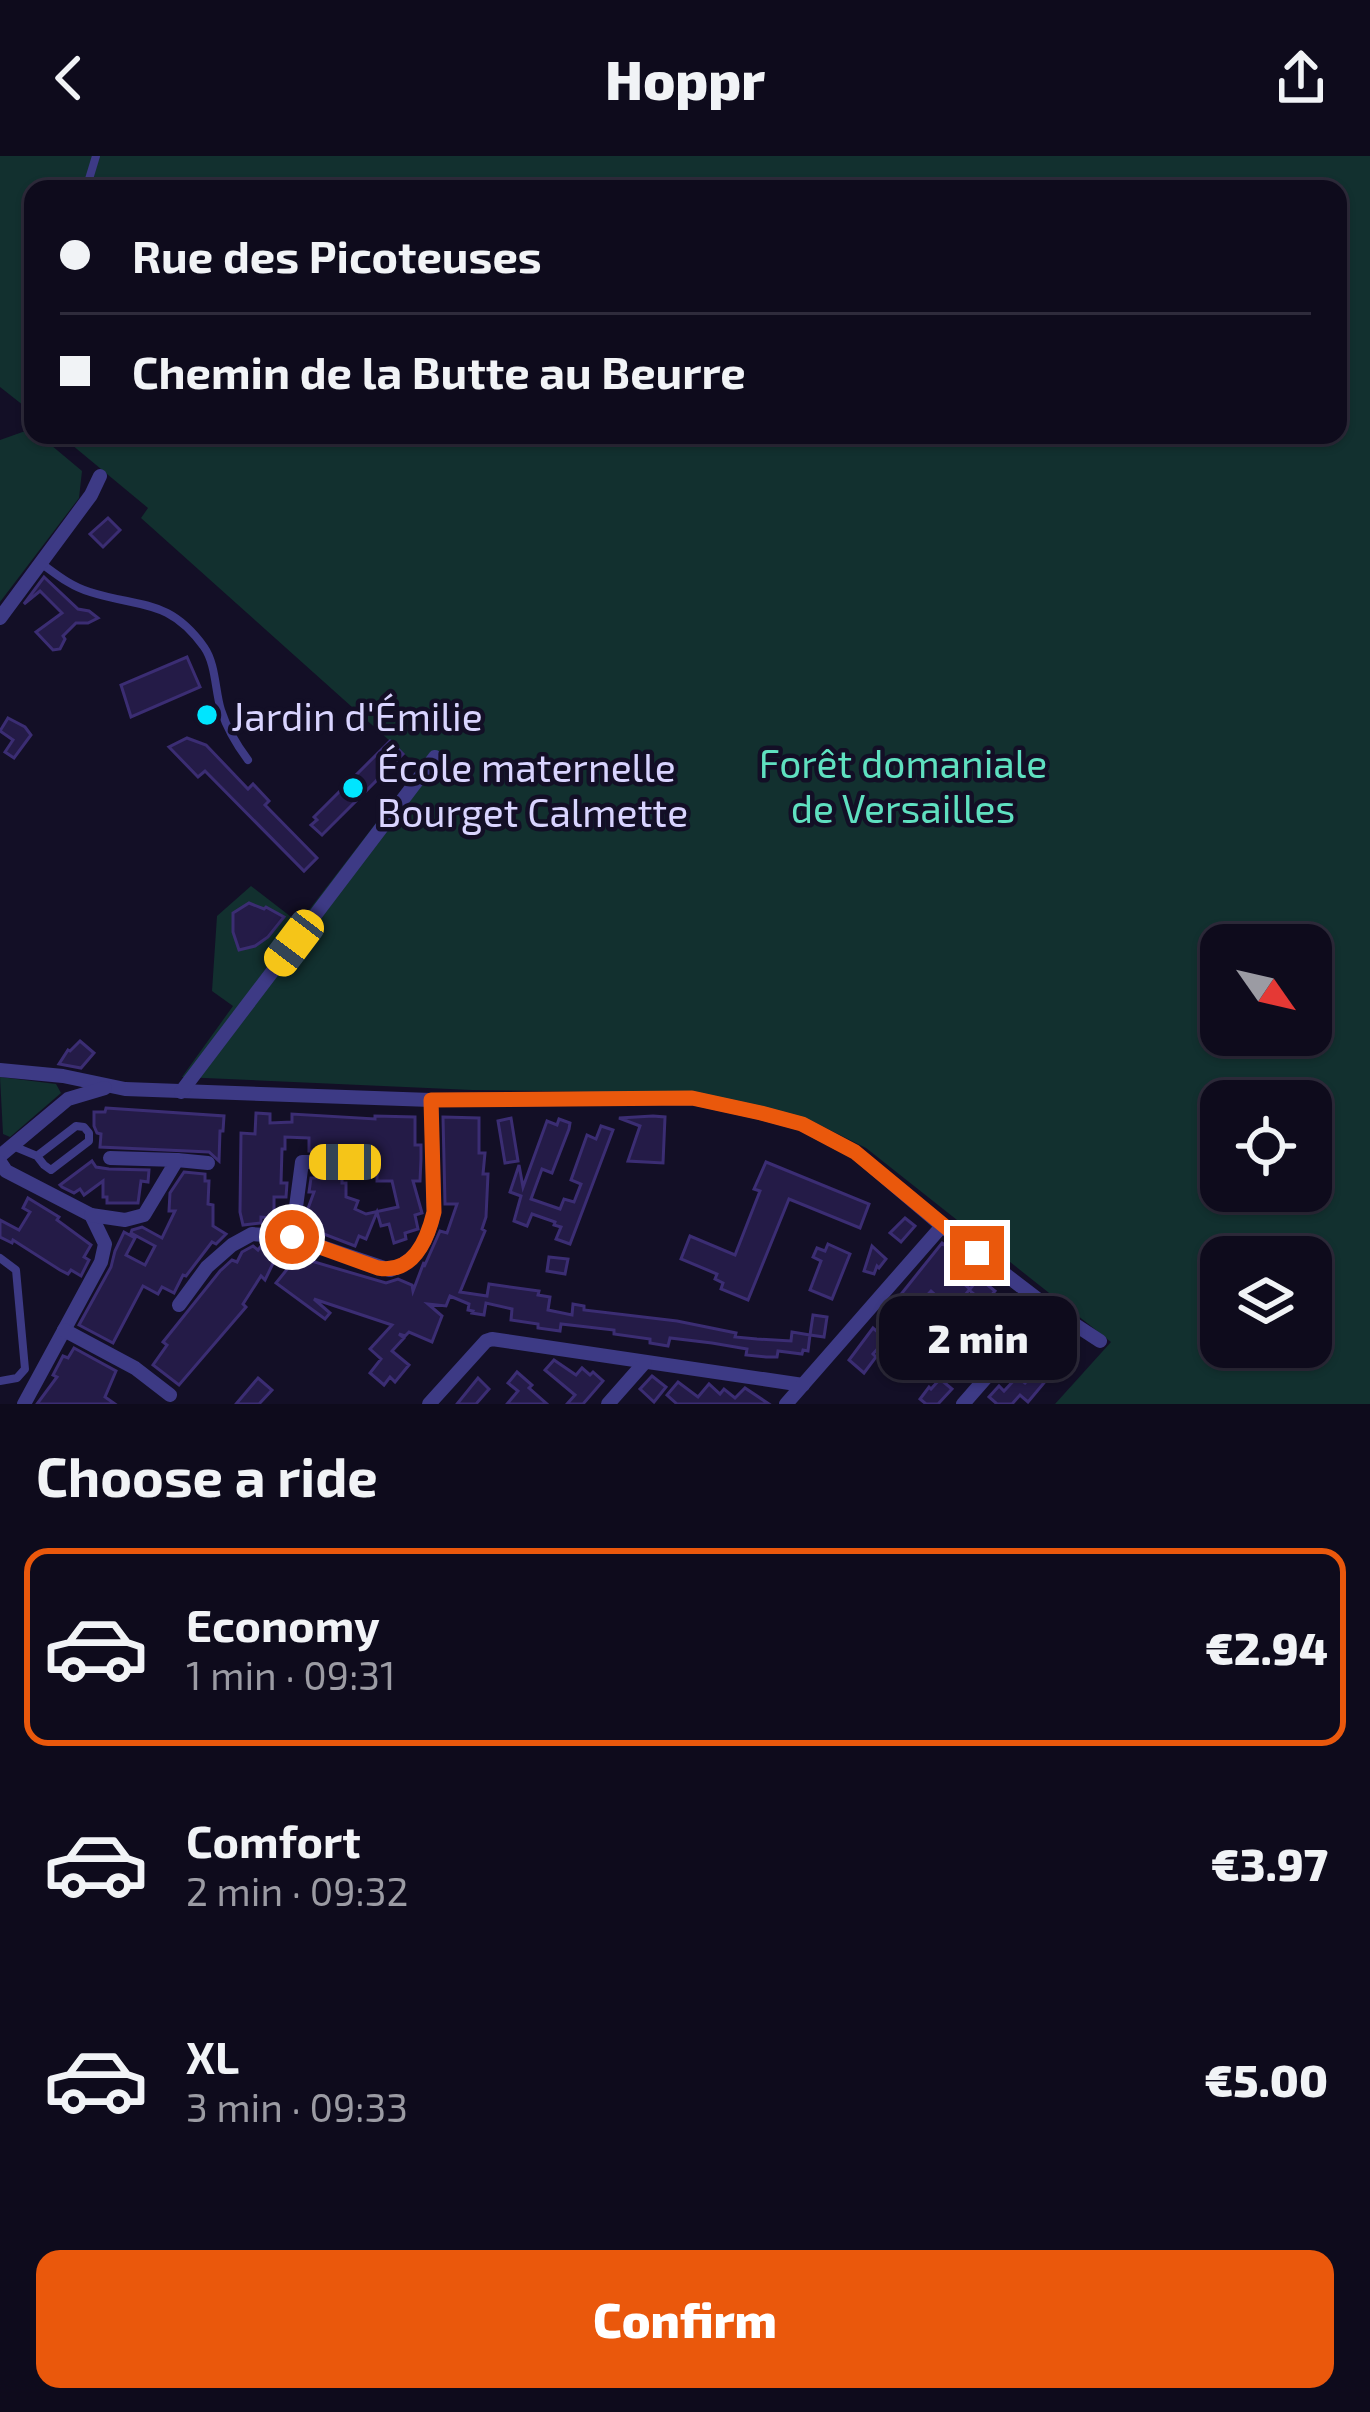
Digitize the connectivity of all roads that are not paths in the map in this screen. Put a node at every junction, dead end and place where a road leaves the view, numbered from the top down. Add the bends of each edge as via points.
1 (100, 476) dead end
2 (40, 563) junction
3 (0, 618) edge
4 (436, 757) dead end
5 (248, 760) dead end
6 (0, 1070) edge
7 (63, 1076) junction
8 (109, 1086) junction
9 (181, 1092) junction
10 (68, 1099) junction
11 (431, 1100) junction
12 (4, 1155) edge
13 (37, 1156) junction
14 (110, 1158) dead end
15 (177, 1160) junction
16 (208, 1162) dead end
17 (345, 1162) dead end
18 (91, 1215) junction
19 (125, 1220) junction
20 (942, 1226) junction
21 (292, 1237) junction
22 (105, 1244) junction
23 (0, 1258) edge
24 (179, 1305) dead end
25 (1048, 1306) junction
26 (64, 1330) junction
27 (1100, 1341) dead end
28 (645, 1362) junction
29 (0, 1381) edge
30 (802, 1385) junction
31 (170, 1395) dead end
32 (23, 1404) edge
33 (429, 1404) edge
34 (608, 1404) edge
35 (786, 1404) edge
36 (963, 1404) edge

1 - 2 street
2 - 3 street
2 - 5 lane via 88,592 162,608 186,626 208,652 221,710
4 - 9 street
6 - 7 street
7 - 8 street
7 - 10 street
8 - 9 street
8 - 10 street
9 - 11 street
10 - 12 street
11 - 20 street via 692,1098 761,1113 855,1152
11 - 21 street via 434,1212 412,1260 378,1268
12 - 13 lane
12 - 18 street via 6,1171
13 - 13 lane via 76,1126 89,1133 51,1170
14 - 15 street
15 - 16 street
15 - 19 street via 144,1215
17 - 21 street via 302,1162
18 - 19 street
18 - 22 street
19 - 22 street
20 - 25 street
20 - 30 street
21 - 24 street via 252,1234 232,1244
22 - 26 street
23 - 29 lane via 16,1270 25,1369
25 - 27 street
25 - 36 street
26 - 31 street
26 - 32 street
28 - 30 street
28 - 33 street via 493,1339
28 - 34 street
30 - 35 street

